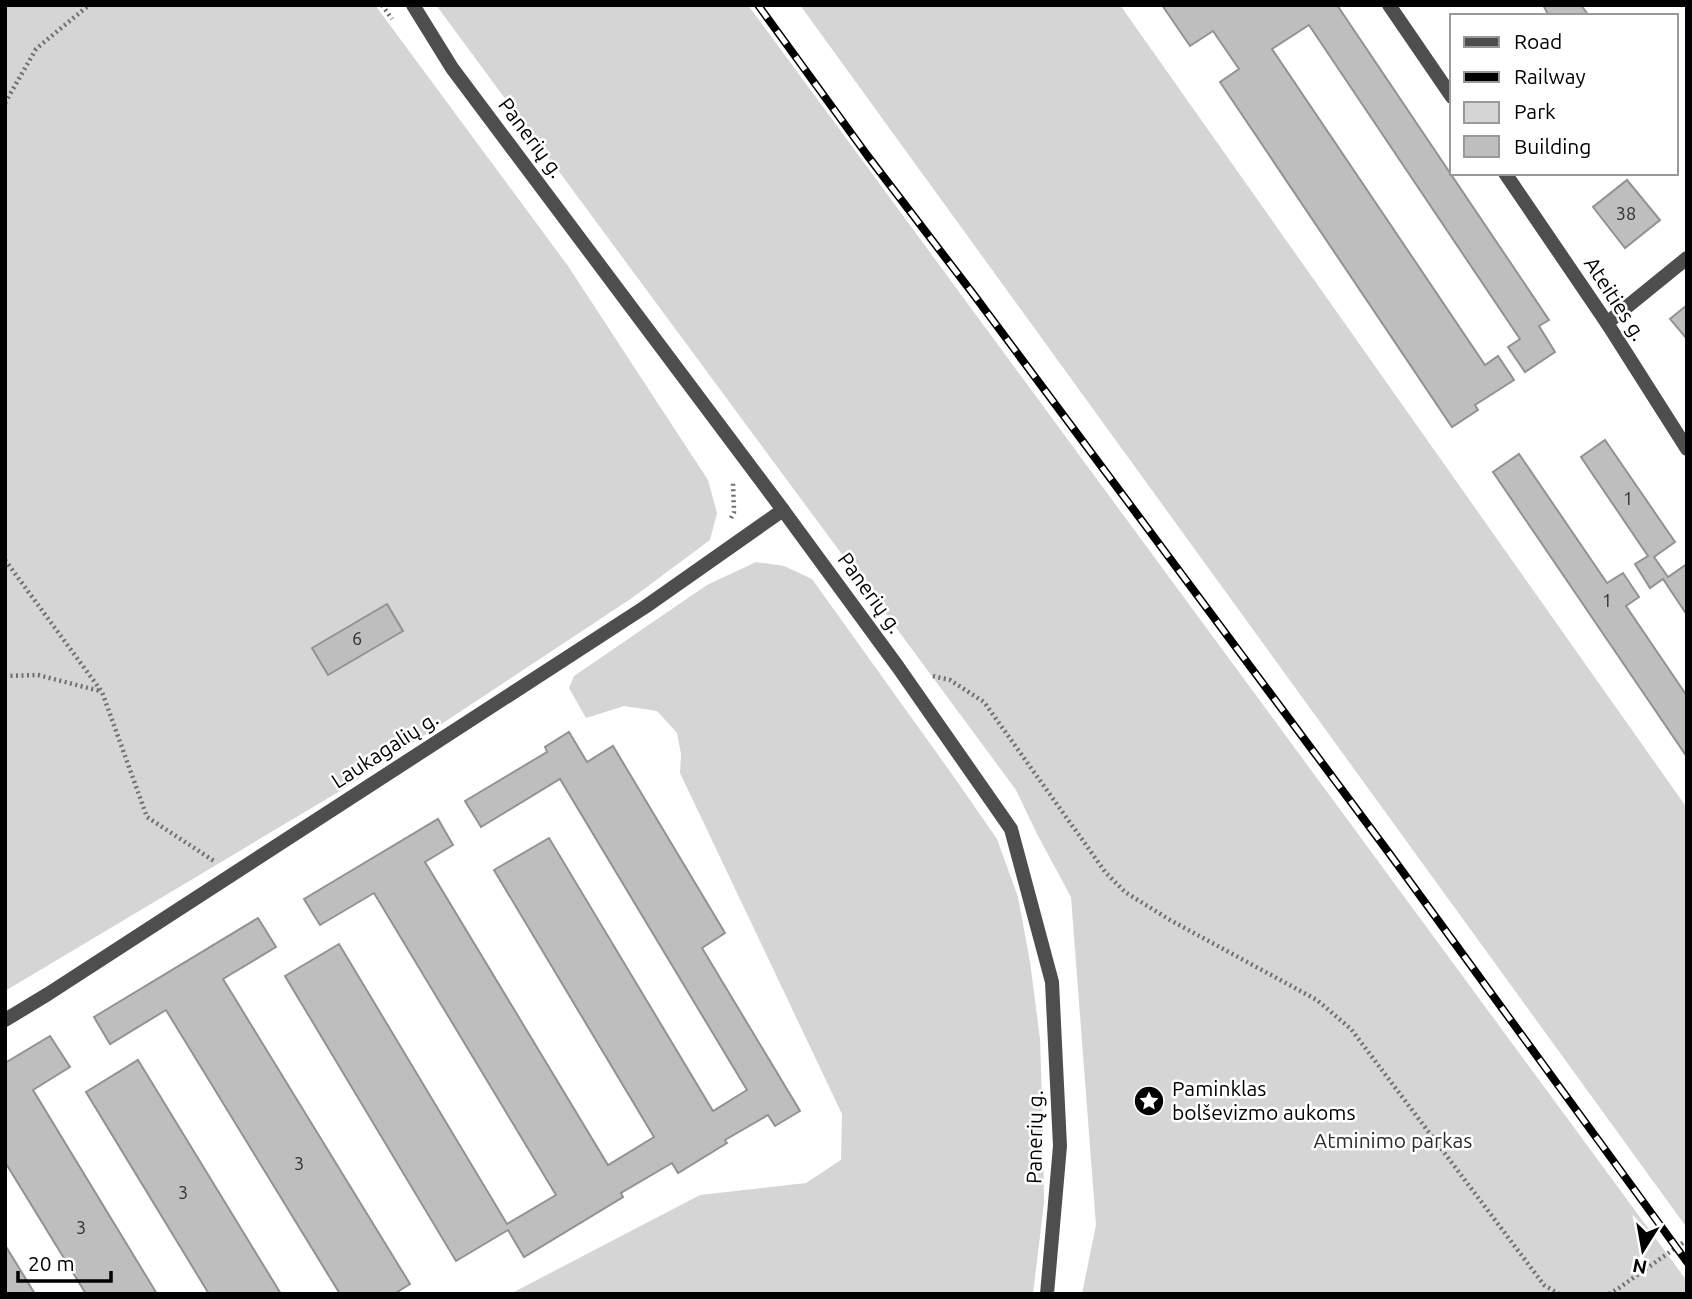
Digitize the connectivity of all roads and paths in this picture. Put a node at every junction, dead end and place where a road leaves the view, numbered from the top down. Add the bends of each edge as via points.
1 (89, 5) edge
2 (382, 5) edge
3 (413, 5) edge
4 (1389, 5) edge
5 (398, 26) dead end
6 (1450, 94) edge
7 (5, 103) edge
8 (1506, 175) edge
9 (1687, 258) edge
10 (1608, 323) junction
11 (1687, 449) edge
12 (726, 471) dead end
13 (783, 510) junction
14 (729, 522) dead end
15 (5, 560) edge
16 (898, 667) junction
17 (5, 676) edge
18 (102, 692) junction
19 (231, 875) junction
20 (5, 1020) edge
21 (1687, 1242) edge
22 (1047, 1294) edge
23 (1559, 1294) edge
24 (1609, 1294) edge

1 - 7 path via 36,49
2 - 5 path
3 - 13 street, Panerių g. via 453,68
4 - 6 street
8 - 10 street, Ateities g.
9 - 10 street
10 - 11 street, Ateities g.
12 - 14 path via 734,482 734,512
13 - 16 street, Panerių g.
13 - 19 street, Laukagalių g. via 645,607
15 - 18 path
16 - 22 street, Panerių g. via 1011,829 1052,982 1060,1146
16 - 23 path via 950,680 984,702 1106,873 1125,891 1317,1000 1351,1029 1544,1285
17 - 18 path via 38,675
18 - 19 path via 147,817
19 - 20 street, Laukagalių g.
21 - 24 path

